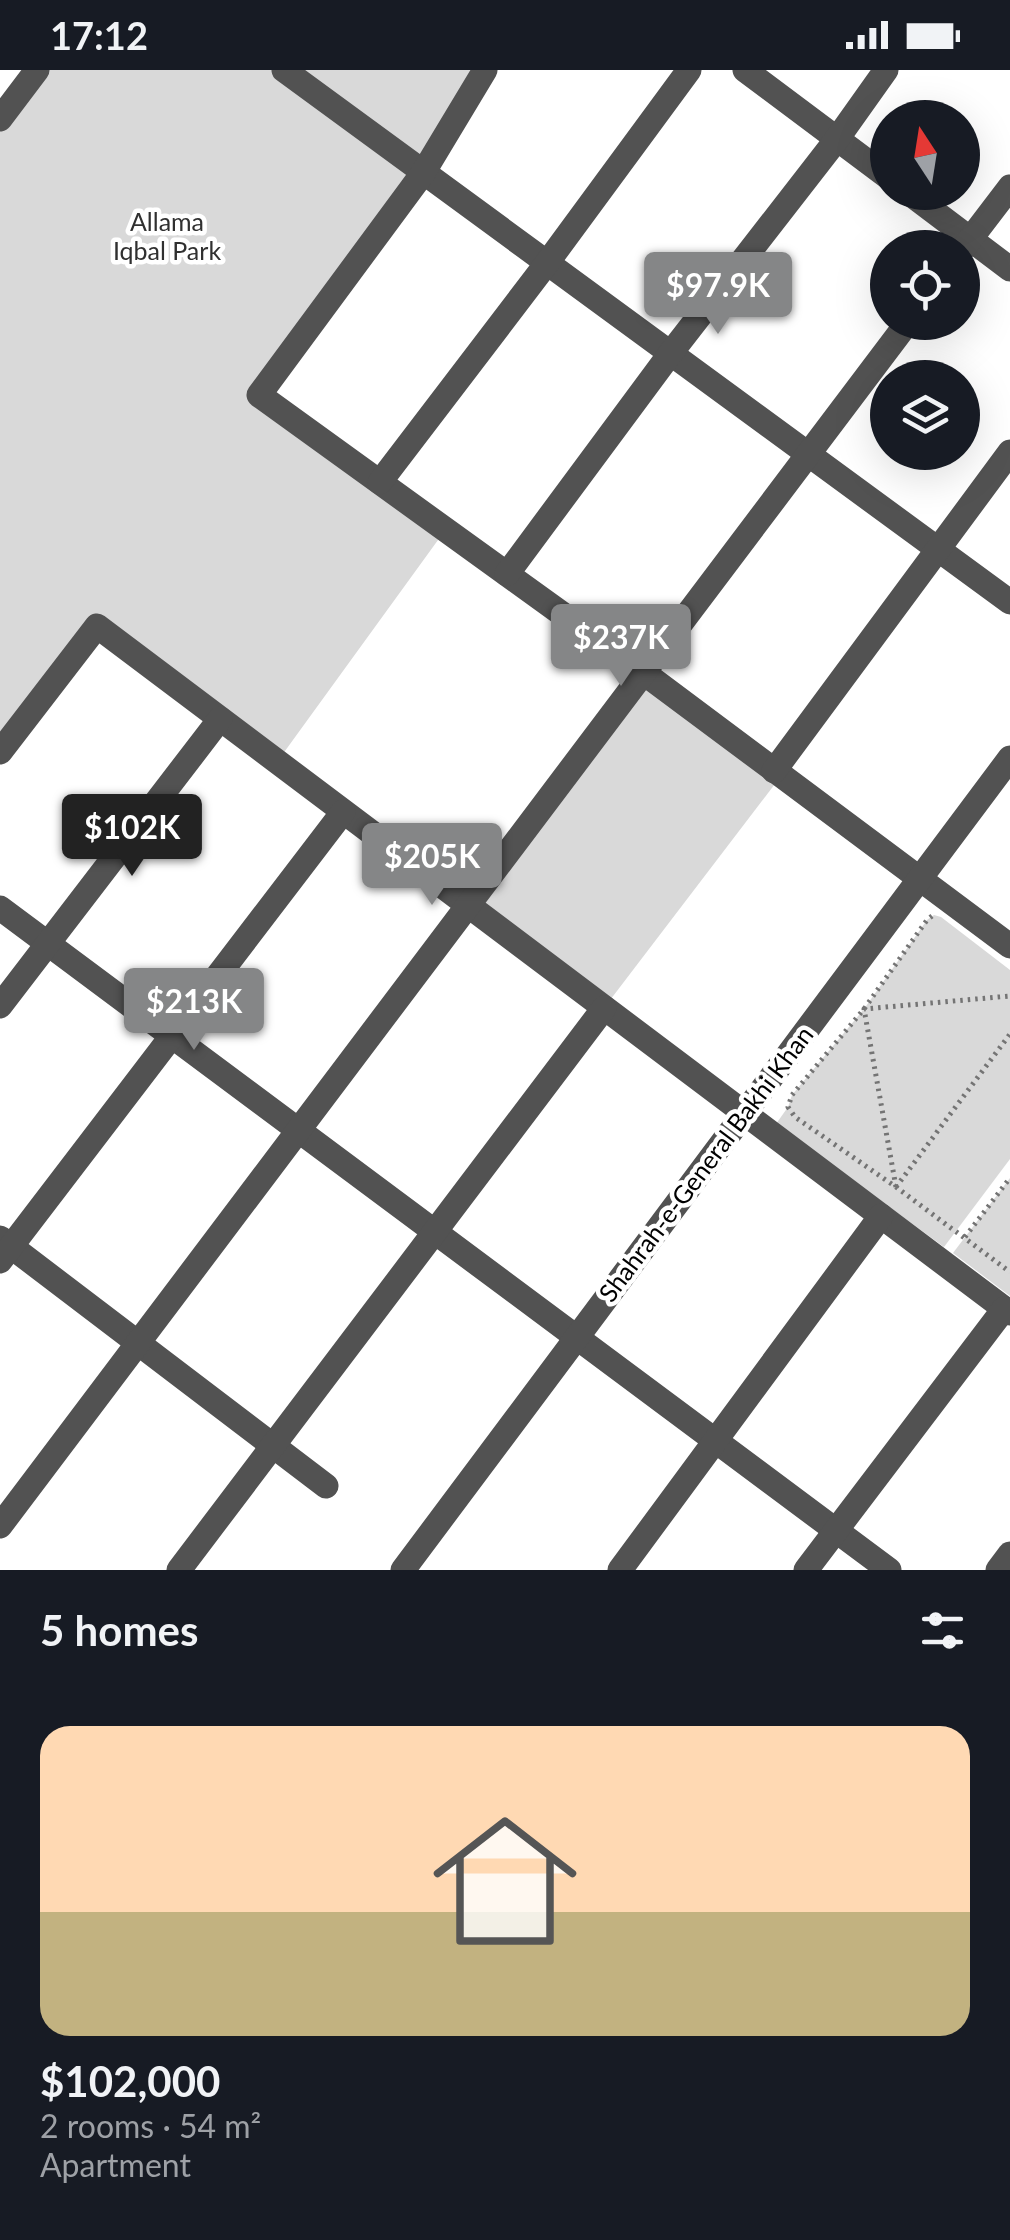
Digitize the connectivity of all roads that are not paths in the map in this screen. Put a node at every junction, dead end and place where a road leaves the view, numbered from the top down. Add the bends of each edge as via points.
1 (37, 70) edge
2 (284, 70) edge
3 (484, 70) edge
4 (689, 70) edge
5 (745, 70) edge
6 (886, 70) edge
7 (0, 119) edge
8 (837, 139) junction
9 (870, 164) edge
10 (423, 173) junction
11 (1010, 187) edge
12 (928, 210) edge
13 (950, 230) edge
14 (977, 230) edge
15 (980, 252) edge
16 (546, 263) junction
17 (1010, 269) edge
18 (894, 340) edge
19 (670, 354) junction
20 (1010, 452) edge
21 (808, 454) junction
22 (380, 482) junction
23 (938, 550) junction
24 (507, 574) junction
25 (1010, 602) edge
26 (644, 672) junction
27 (220, 719) junction
28 (0, 752) edge
29 (1010, 758) edge
30 (774, 771) junction
31 (344, 812) junction
32 (919, 880) junction
33 (468, 906) junction
34 (0, 908) edge
35 (48, 944) junction
36 (1010, 946) edge
37 (0, 1006) edge
38 (604, 1008) junction
39 (172, 1036) junction
40 (744, 1113) junction
41 (299, 1130) junction
42 (881, 1216) junction
43 (434, 1232) junction
44 (4, 1248) edge
45 (1007, 1311) edge
46 (577, 1338) junction
47 (138, 1344) junction
48 (715, 1441) junction
49 (273, 1446) junction
50 (326, 1486) dead end
51 (0, 1526) edge
52 (836, 1531) junction
53 (1010, 1554) edge
54 (408, 1562) edge
55 (179, 1570) edge
56 (435, 1570) edge
57 (620, 1570) edge
58 (806, 1570) edge
59 (889, 1570) edge
60 (998, 1570) edge

1 - 7 street
2 - 10 street
3 - 10 street
4 - 16 street
5 - 8 street
6 - 8 street
8 - 9 street
8 - 19 street
10 - 16 street
10 - 22 street via 259,394
11 - 14 street
12 - 13 street
15 - 17 street
16 - 19 street
16 - 22 street
18 - 21 street
19 - 21 street
19 - 24 street
20 - 23 street
21 - 23 street
21 - 26 street
22 - 24 street
23 - 25 street
23 - 30 street
24 - 26 street
26 - 30 street
26 - 33 street
27 - 28 street via 97,626
27 - 31 street
27 - 35 street
29 - 32 street, Shahrah-e-General Bakhi Khan
30 - 32 street
31 - 33 street
31 - 39 street
32 - 36 street
32 - 40 street, Shahrah-e-General Bakhi Khan
33 - 38 street
33 - 41 street
34 - 35 street
35 - 37 street
35 - 39 street
38 - 40 street
38 - 43 street
39 - 41 street
39 - 44 street
40 - 42 street
40 - 46 street, Shahrah-e-General Bakhi Khan
41 - 43 street
41 - 47 street
42 - 45 street
42 - 48 street
43 - 46 street
43 - 49 street
44 - 47 street
45 - 52 street
46 - 48 street
46 - 54 street, Shahrah-e-General Bakhi Khan
47 - 49 street
47 - 51 street
48 - 52 street
48 - 57 street
49 - 50 street
49 - 55 street
52 - 58 street
52 - 59 street
53 - 60 street
54 - 56 street

